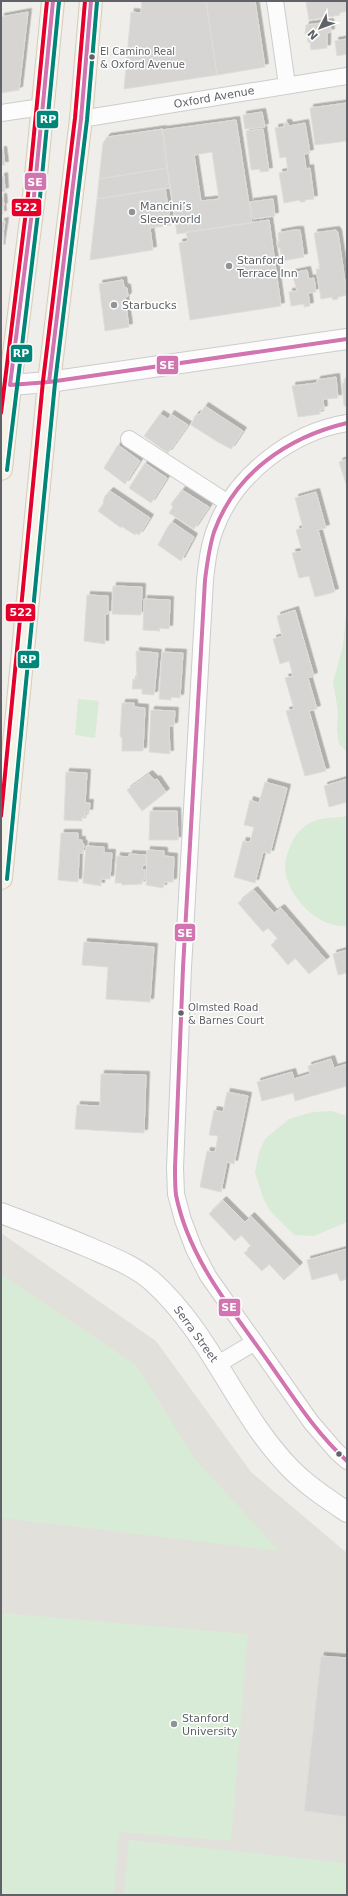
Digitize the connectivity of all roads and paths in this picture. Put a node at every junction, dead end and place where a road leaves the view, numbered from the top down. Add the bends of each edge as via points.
1 (53, 1) edge
2 (91, 1) edge
3 (275, 1) edge
4 (347, 76) edge
5 (287, 85) junction
6 (42, 107) junction
7 (1, 114) edge
8 (80, 119) junction
9 (347, 339) edge
10 (49, 382) junction
11 (5, 386) edge
12 (347, 423) edge
13 (129, 439) dead end
14 (1, 469) edge
15 (228, 503) junction
16 (1, 878) edge
17 (1, 1213) edge
18 (255, 1342) junction
19 (218, 1364) junction
20 (347, 1461) edge
21 (347, 1512) edge

1 - 6 main road
2 - 8 main road
3 - 5 street
4 - 5 street, Oxford Avenue
5 - 8 street, Oxford Avenue
6 - 7 street
6 - 11 main road via 34,196
8 - 10 main road
9 - 10 street
10 - 11 street
10 - 16 main road
11 - 14 main road
12 - 15 street via 314,432 266,460
13 - 15 street
15 - 18 street via 216,526 208,553 205,580 175,1168 176,1194 194,1249 208,1276
17 - 19 street, Serra Street via 132,1266 151,1280 186,1316
18 - 19 street
18 - 20 street via 312,1422
19 - 21 street, Serra Street via 263,1435 288,1465 317,1492

